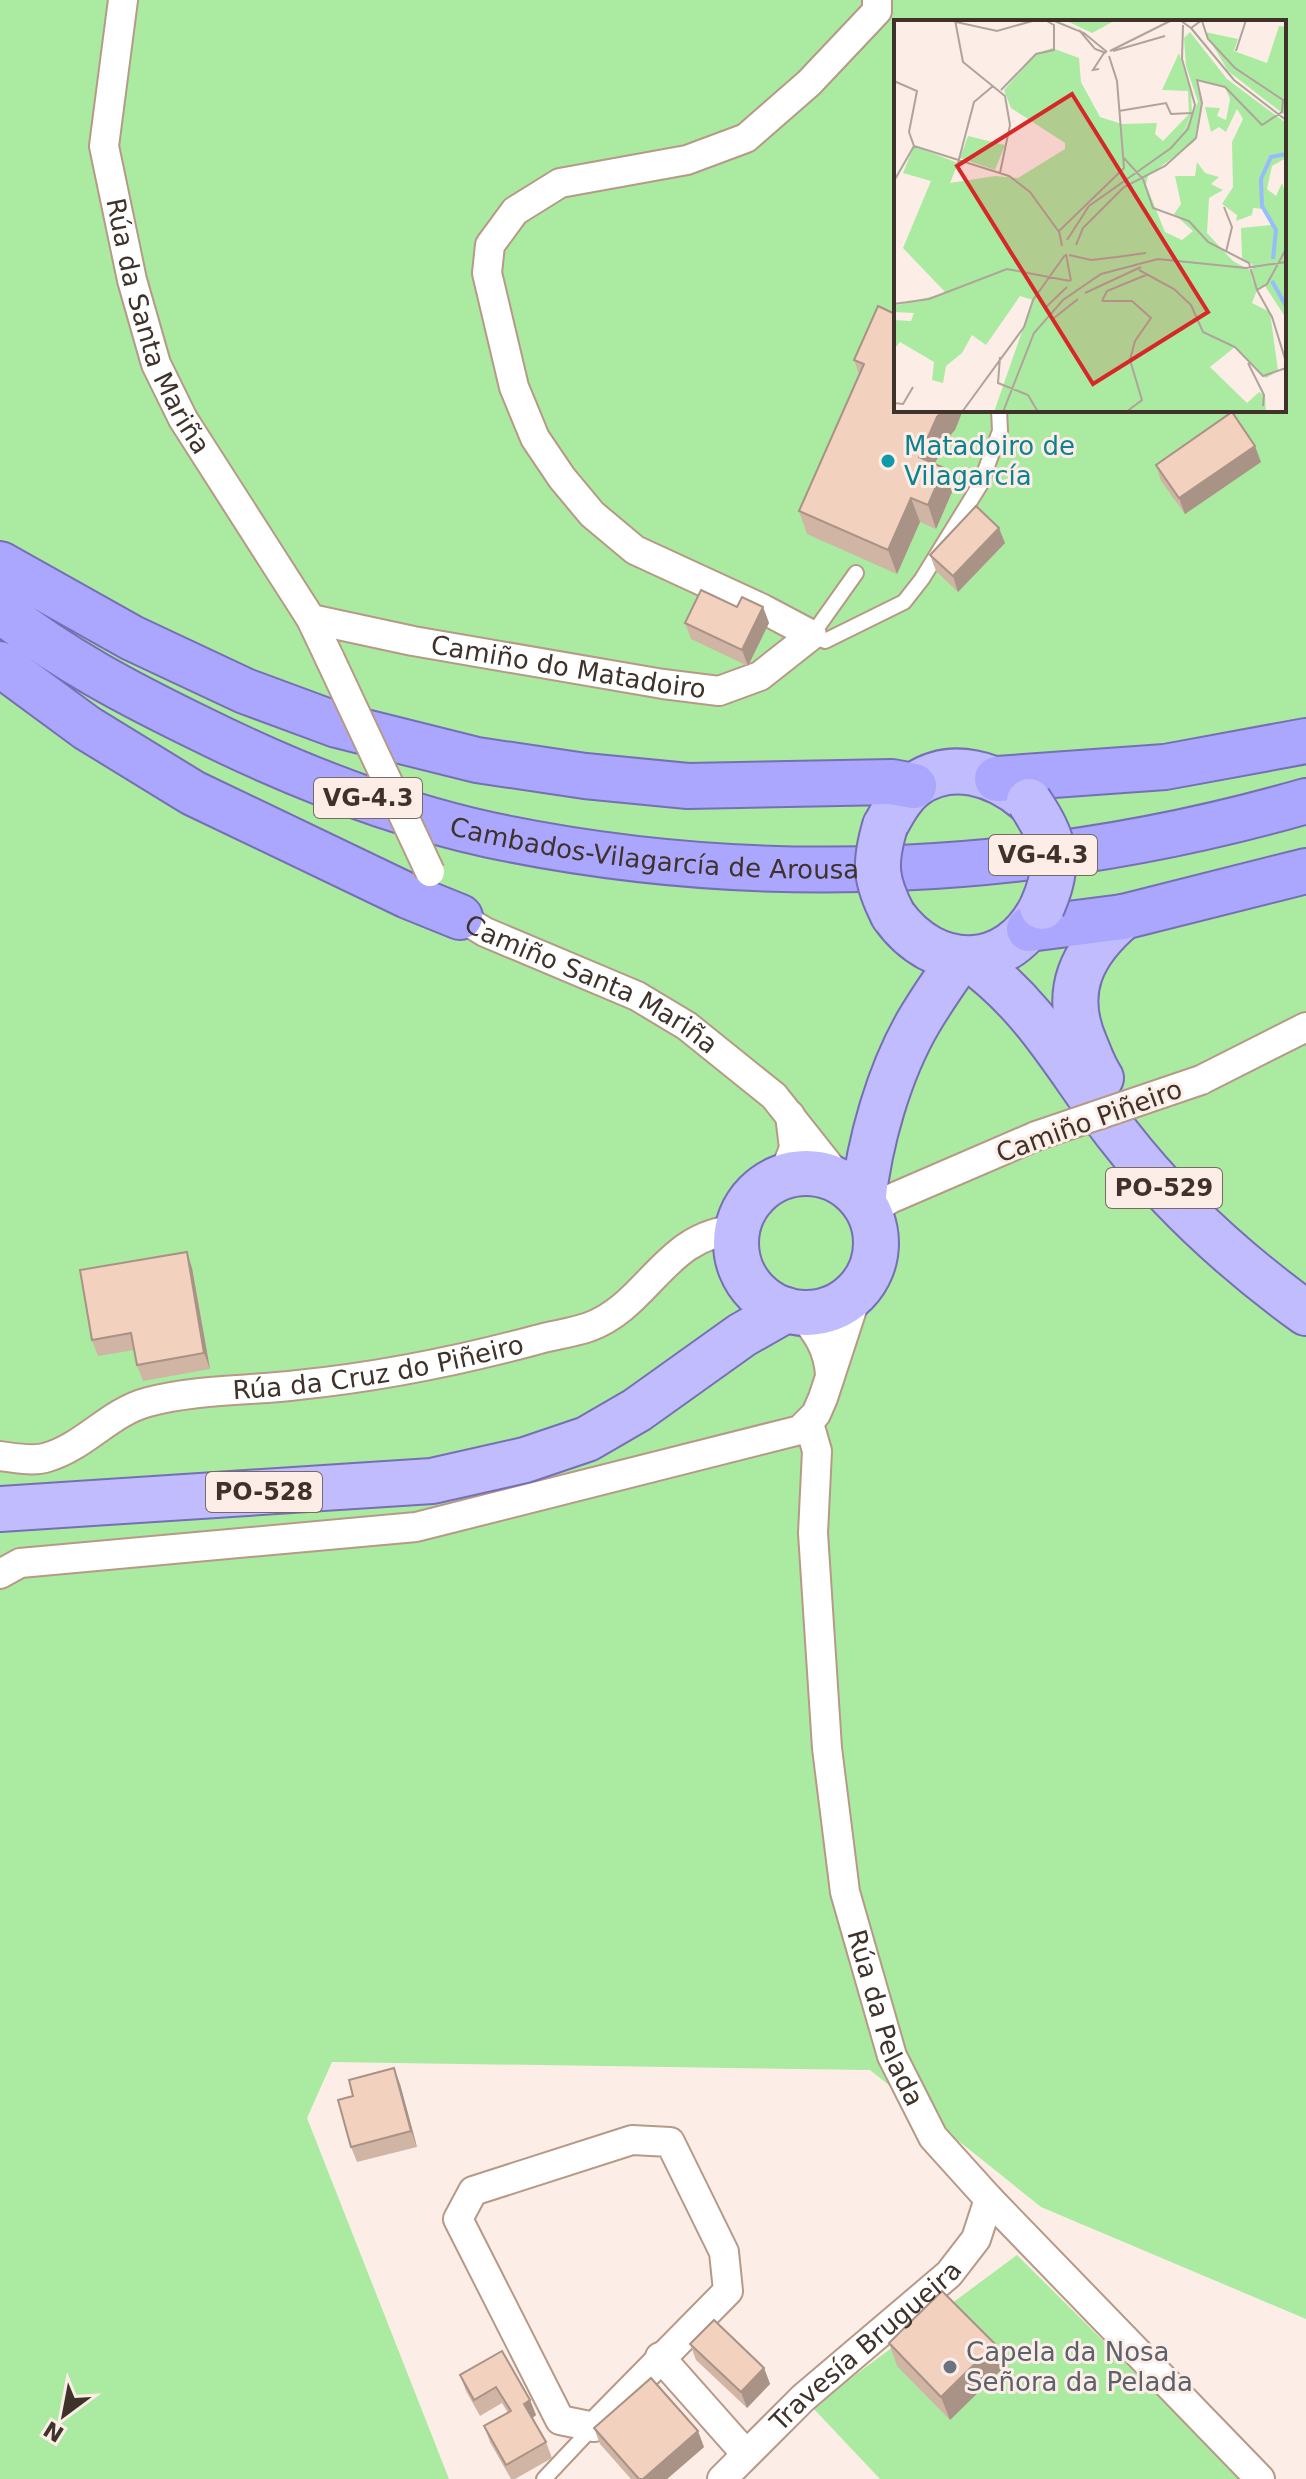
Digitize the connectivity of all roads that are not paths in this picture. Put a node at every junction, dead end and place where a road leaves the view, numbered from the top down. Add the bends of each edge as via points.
1 (123, 0) edge
2 (877, 0) edge
3 (999, 412) edge
4 (0, 564) edge
5 (856, 573) dead end
6 (0, 610) edge
7 (311, 619) junction
8 (812, 635) junction
9 (0, 664) edge
10 (1306, 741) edge
11 (914, 786) junction
12 (1013, 790) junction
13 (1306, 801) edge
14 (1306, 871) edge
15 (460, 917) junction
16 (1123, 917) junction
17 (1031, 923) junction
18 (900, 924) junction
19 (965, 959) junction
20 (918, 1023) junction
21 (1306, 1027) edge
22 (1050, 1037) junction
23 (790, 1115) junction
24 (834, 1185) junction
25 (737, 1230) junction
26 (1252, 1272) junction
27 (743, 1274) junction
28 (858, 1291) junction
29 (793, 1312) junction
30 (1306, 1313) edge
31 (830, 1374) junction
32 (668, 1388) junction
33 (809, 1423) junction
34 (0, 1456) edge
35 (0, 1509) edge
36 (0, 1574) edge
37 (989, 2199) junction
38 (660, 2357) junction
39 (594, 2427) junction
40 (746, 2454) junction
41 (544, 2479) edge
42 (722, 2479) edge
43 (1260, 2479) edge

1 - 7 street, Rúa da Santa Mariña via 104,146 156,364 183,419
2 - 8 street via 877,11 809,83 746,138 687,160 560,183 515,211 490,245 487,273 514,387 535,438 592,514 635,550
3 - 8 lane via 1000,431 980,485 904,602 825,641
4 - 11 highway via 132,638 245,691 337,725 477,760 688,786
5 - 8 lane
6 - 13 highway, Cambados-Vilagarcía de Arousa / VG-4.3 via 134,697 278,765 413,813 580,851 775,869 946,866 1120,844
7 - 8 street, Camiño do Matadoiro via 719,691 760,676
7 - 15 street, Camiño Santa Mariña, bridge via 430,872
9 - 15 highway via 87,728 193,793
10 - 12 highway
11 - 12 main road via 954,772 978,773
11 - 18 main road, bridge via 885,826 877,854 877,874
12 - 17 main road, bridge via 1047,828 1055,857 1051,888
14 - 16 highway
15 - 23 street, Camiño Santa Mariña via 637,996 751,1075
16 - 17 highway
16 - 26 main road via 1085,959 1075,988 1078,1030 1097,1072 1219,1219
17 - 19 main road via 999,951
17 - 22 main road, PO-529 via 1022,956
18 - 19 main road via 921,945
18 - 20 main road via 918,971
19 - 20 main road
19 - 22 main road, PO-529 via 995,977
20 - 24 main road via 867,1161
21 - 24 street, Camiño Piñeiro, bridge via 1201,1080 1036,1136 890,1199
22 - 26 main road, PO-529 via 1156,1181
23 - 24 street, Camiño Santa Mariña
23 - 24 street via 794,1148
24 - 25 main road via 758,1191
24 - 28 main road via 877,1239 873,1267
25 - 27 main road
25 - 34 street, Rúa da Cruz do Piñeiro via 720,1231 680,1251 627,1303 591,1327 465,1359 147,1403 45,1459
26 - 30 main road, PO-529
27 - 29 main road via 761,1297
27 - 32 main road, PO-528 via 716,1332
28 - 29 main road via 826,1311
28 - 31 street
29 - 31 street via 818,1332
29 - 32 main road, PO-528 via 742,1335
31 - 33 street
32 - 35 main road, PO-528 via 587,1439 525,1460 432,1481
33 - 36 street via 779,1437 416,1527 20,1563
33 - 37 street, Rúa da Pelada via 817,1451 813,1533 827,1748 845,1892 892,2056 933,2137
37 - 40 street, Travesía Brugueira via 976,2239 949,2274 803,2398
37 - 43 street, Rúa da Pelada
38 - 39 street
38 - 39 street via 728,2291 724,2252 670,2142 632,2140 473,2191 458,2219 553,2407 560,2420
38 - 40 street
39 - 41 lane
40 - 42 street, Travesía Brugueira

